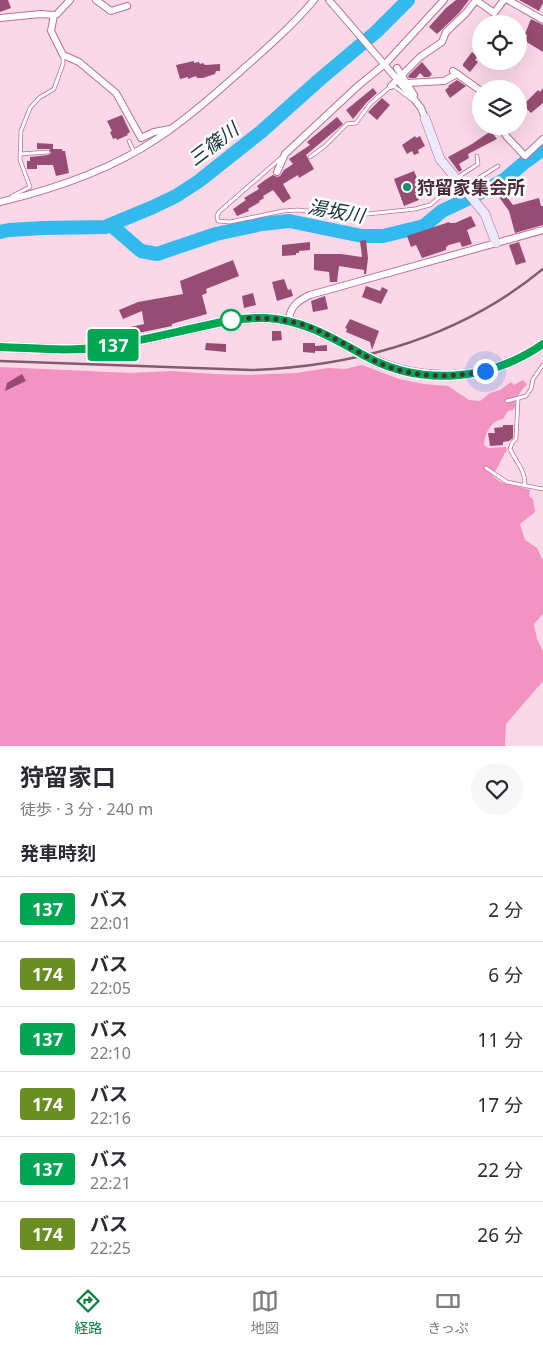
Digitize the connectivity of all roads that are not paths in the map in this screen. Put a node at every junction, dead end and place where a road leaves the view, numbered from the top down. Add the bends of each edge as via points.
1 (70, 0) edge
2 (96, 0) edge
3 (314, 0) edge
4 (329, 0) edge
5 (444, 0) edge
6 (476, 0) edge
7 (504, 0) edge
8 (508, 0) edge
9 (128, 6) dead end
10 (54, 16) junction
11 (0, 18) edge
12 (543, 20) edge
13 (63, 55) junction
14 (383, 62) junction
15 (397, 68) dead end
16 (399, 77) junction
17 (406, 82) junction
18 (472, 85) edge
19 (391, 86) junction
20 (414, 99) junction
21 (425, 118) joint
22 (171, 129) junction
23 (506, 135) edge
24 (136, 140) junction
25 (543, 140) edge
26 (48, 152) dead end
27 (134, 152) junction
28 (20, 154) junction
29 (285, 154) junction
30 (477, 156) dead end
31 (310, 157) dead end
32 (498, 166) dead end
33 (277, 172) dead end
34 (460, 184) junction
35 (1, 202) edge
36 (543, 230) edge
37 (496, 243) junction
38 (288, 321) junction
39 (543, 344) edge
40 (0, 347) edge
41 (543, 365) edge
42 (518, 399) junction
43 (507, 401) dead end
44 (486, 468) dead end
45 (525, 486) junction
46 (543, 489) edge

1 - 10 street
2 - 9 street via 111,11
3 - 22 street via 260,54
4 - 14 street
5 - 14 street
6 - 7 street via 494,13
6 - 16 street via 446,32 442,42 428,50
8 - 12 street
10 - 11 street
10 - 13 street via 51,31
13 - 24 street via 79,62 116,93
13 - 28 lane via 54,89 39,98 28,111 20,135
14 - 16 street
14 - 29 street
15 - 16 street
16 - 17 street
16 - 19 street
16 - 20 street
17 - 18 street via 438,82 455,73
17 - 20 street via 414,93
19 - 20 lane
19 - 31 lane via 370,104 356,123 347,124
20 - 21 street
21 - 34 street via 440,159
22 - 24 street
22 - 27 street
23 - 25 street via 525,156
24 - 27 lane
26 - 28 lane
27 - 35 street via 68,183
28 - 35 lane via 30,187
29 - 33 street
29 - 34 lane via 219,212 218,221 230,222 297,210 358,215 415,209 430,205
30 - 34 lane via 478,164
32 - 34 lane via 479,178
34 - 37 street via 479,206
36 - 37 street
37 - 38 street via 310,295 296,303
38 - 39 main road via 317,330 384,365 434,376 485,371 517,360
38 - 40 main road via 237,319 88,349
41 - 42 lane via 533,379 529,393
42 - 43 lane
42 - 45 lane via 516,439 510,449 523,471
44 - 45 lane via 504,481
45 - 46 lane

